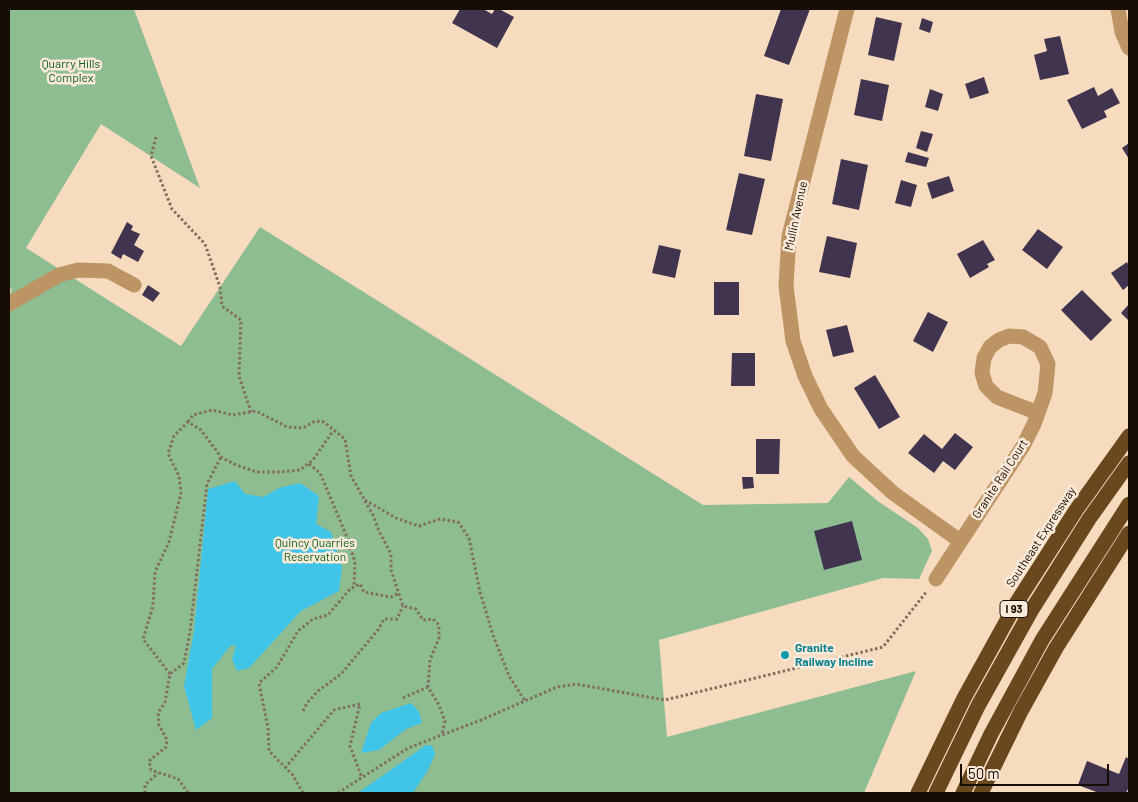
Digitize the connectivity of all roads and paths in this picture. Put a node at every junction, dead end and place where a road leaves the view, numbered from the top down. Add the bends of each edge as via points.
1 (847, 9) edge
2 (1118, 9) edge
3 (1129, 48) edge
4 (156, 137) dead end
5 (134, 285) dead end
6 (9, 304) edge
7 (251, 412) junction
8 (1038, 413) junction
9 (188, 422) junction
10 (333, 431) junction
11 (1129, 436) edge
12 (221, 457) junction
13 (1129, 463) edge
14 (309, 464) junction
15 (364, 499) junction
16 (1129, 504) edge
17 (1129, 533) edge
18 (960, 541) junction
19 (936, 579) joint
20 (354, 587) junction
21 (399, 593) junction
22 (403, 606) junction
23 (170, 674) junction
24 (428, 687) junction
25 (403, 698) dead end
26 (525, 701) junction
27 (303, 711) dead end
28 (442, 734) junction
29 (285, 768) junction
30 (158, 773) junction
31 (362, 778) junction
32 (146, 793) edge
33 (188, 793) edge
34 (303, 793) edge
35 (338, 793) edge
36 (918, 793) edge
37 (936, 793) edge
38 (963, 793) edge
39 (981, 793) edge

1 - 18 street, Mullin Avenue via 790,236 786,286 793,341 821,410 853,456 893,493
2 - 3 street
4 - 7 path via 151,156 172,209 205,244 220,288 222,306 241,320 239,376
5 - 6 street via 108,271 78,270 59,275
7 - 9 path via 233,415 212,410 193,415
7 - 10 path via 256,411 287,427 303,428 315,421 324,422
8 - 8 street, Granite Rail Court via 1048,372 1047,360 1040,346 1028,338 1016,336 995,342 982,363 984,380 992,393
8 - 18 street, Granite Rail Court via 1023,446
9 - 12 path via 201,430
9 - 23 path via 174,436 168,454 178,476 181,493 169,542 155,572 153,606 143,639
10 - 14 path
10 - 15 path via 345,439 351,476
11 - 36 highway, Southeast Expressway / I 93 via 1076,510 1017,602 964,698
12 - 14 path via 256,472 300,470
12 - 23 path via 206,484 184,663
13 - 37 highway, I 93 via 1031,610 978,706
14 - 20 path via 320,472 346,537 355,562
15 - 21 path via 391,554 391,570
15 - 26 path via 398,519 418,526 440,518 458,522 469,538 480,592 508,676
16 - 38 highway via 1042,640
17 - 39 highway via 1056,648
18 - 19 street, Granite Rail Court
19 - 26 path via 882,647 665,700 576,684 557,687
20 - 21 path via 360,584 364,592 391,597
20 - 29 path via 328,614 313,619 298,631 277,667 259,683 269,751
21 - 22 path
22 - 24 path via 416,609 423,620 433,619 439,625 439,638 430,660
22 - 27 path via 397,619 384,619 341,674 318,691
23 - 30 path via 165,702 158,713 159,725 168,740 166,747 149,761 151,770
24 - 25 path
24 - 28 path via 445,721
26 - 28 path
28 - 31 path via 408,748
29 - 31 path via 334,710 360,704 350,746
29 - 34 path
30 - 32 path via 145,785
30 - 33 path via 178,779
31 - 35 path

